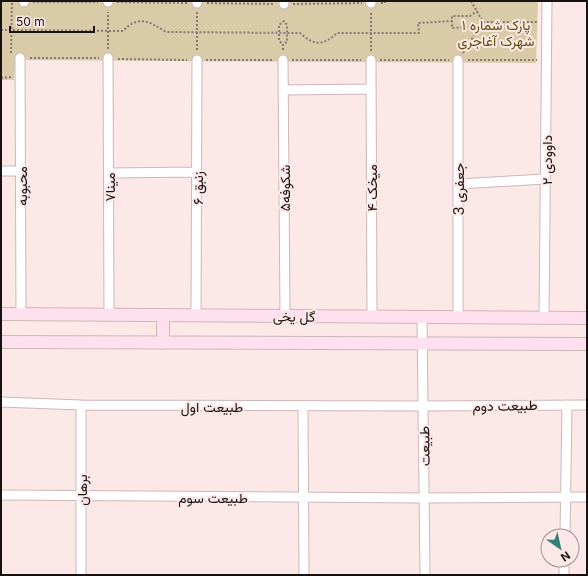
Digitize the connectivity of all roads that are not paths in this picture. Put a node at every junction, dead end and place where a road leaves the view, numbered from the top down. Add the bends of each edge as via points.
1 (547, 1) edge
2 (20, 58) road end
3 (108, 58) road end
4 (197, 60) road end
5 (283, 60) road end
6 (370, 60) road end
7 (458, 60) road end
8 (371, 89) junction
9 (283, 90) junction
10 (1, 171) edge
11 (21, 171) junction
12 (197, 172) junction
13 (109, 173) junction
14 (545, 180) junction
15 (458, 184) junction
16 (1, 314) edge
17 (21, 314) junction
18 (109, 315) junction
19 (163, 316) junction
20 (196, 316) junction
21 (285, 316) junction
22 (372, 317) junction
23 (422, 318) junction
24 (458, 318) junction
25 (587, 318) edge
26 (544, 319) junction
27 (1, 342) edge
28 (163, 343) junction
29 (422, 344) junction
30 (587, 344) edge
31 (1, 402) edge
32 (82, 405) junction
33 (567, 405) junction
34 (587, 405) edge
35 (303, 406) junction
36 (423, 406) junction
37 (1, 495) edge
38 (81, 496) junction
39 (303, 497) junction
40 (565, 497) junction
41 (587, 497) edge
42 (424, 498) junction
43 (565, 528) edge
44 (81, 575) edge
45 (304, 575) edge
46 (425, 575) edge

1 - 14 street, داوودی ۲
2 - 11 street, محبوبه
3 - 13 street, مینا۷
4 - 12 street, زنبق ۶
5 - 9 street, شکوفه۵
6 - 8 street, میخک ۴
7 - 15 street, 3 جعفری
8 - 9 street
8 - 22 street, میخک ۴
9 - 21 street, شکوفه۵
10 - 11 street
11 - 17 street, محبوبه
12 - 13 street
12 - 20 street, زنبق ۶
13 - 18 street, مینا۷
14 - 15 street
14 - 26 street, داوودی ۲
15 - 24 street, 3 جعفری
16 - 17 street, گل یخی
17 - 18 street, گل یخی
18 - 19 street, گل یخی
19 - 20 street, گل یخی
19 - 28 street
20 - 21 street, گل یخی
21 - 22 street, گل یخی
22 - 23 street, گل یخی
23 - 24 street, گل یخی
23 - 29 street, طبیعت
24 - 26 street, گل یخی
25 - 26 street, گل یخی
27 - 28 street, گل یخی
28 - 29 street, گل یخی
29 - 30 street, گل یخی
29 - 36 street, طبیعت
31 - 32 street, طبیعت اول
32 - 35 street, طبیعت اول
32 - 38 street, برهان
33 - 34 street, طبیعت دوم
33 - 36 street, طبیعت دوم
33 - 40 street
35 - 36 street, طبیعت اول
35 - 39 street
36 - 42 street, طبیعت
37 - 38 street, طبیعت سوم
38 - 39 street, طبیعت سوم
38 - 44 street, برهان
39 - 42 street, طبیعت سوم
39 - 45 street
40 - 41 street, طبیعت سوم
40 - 42 street, طبیعت سوم
40 - 43 street
42 - 46 street, طبیعت

